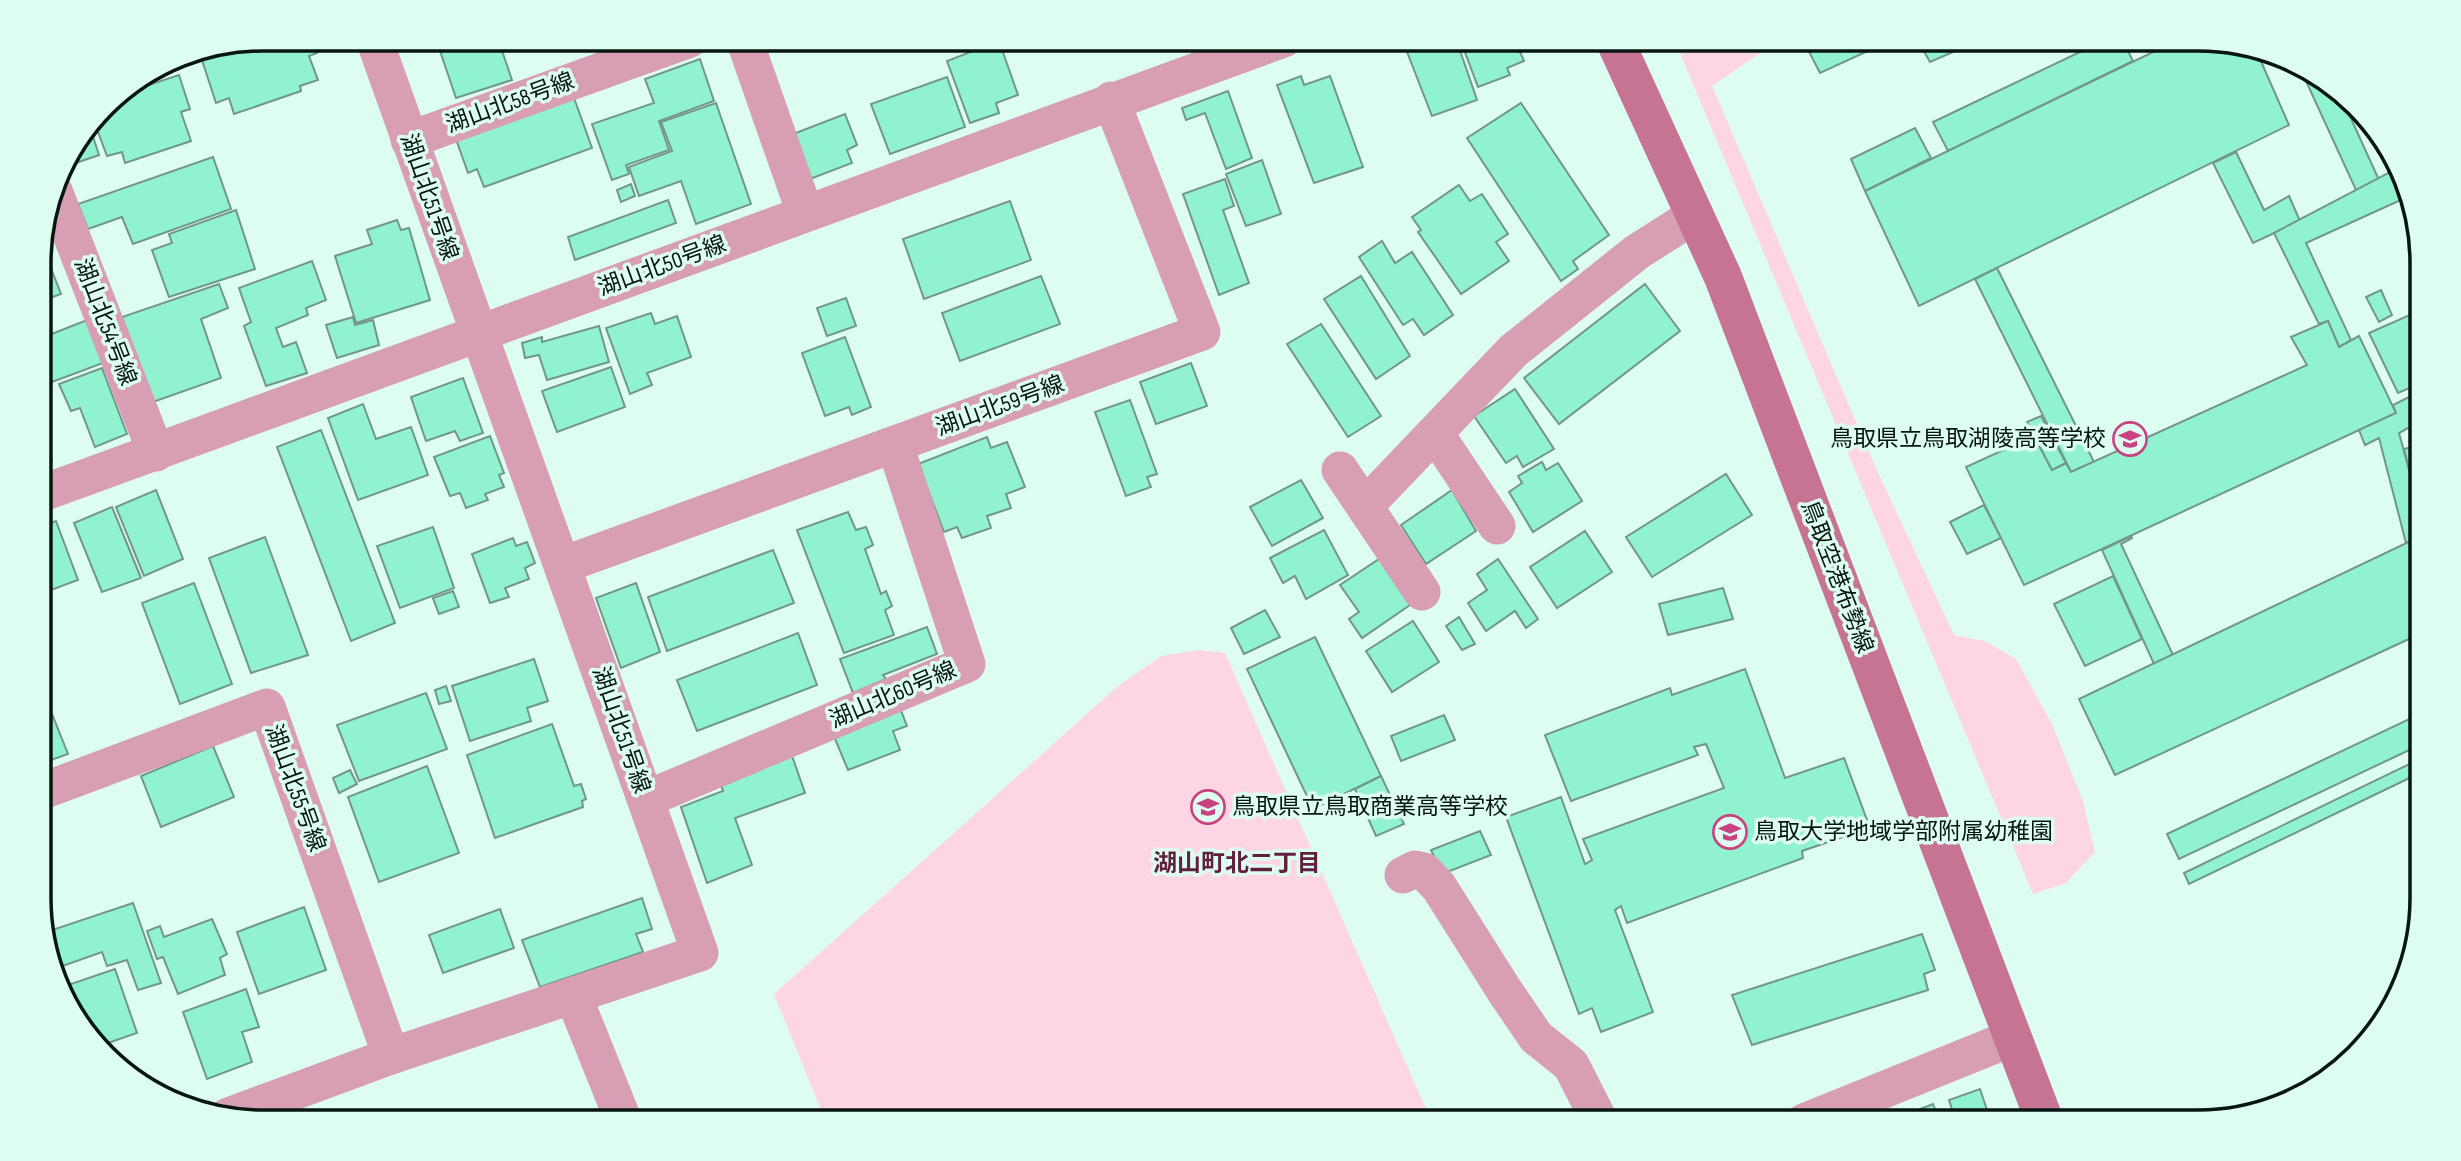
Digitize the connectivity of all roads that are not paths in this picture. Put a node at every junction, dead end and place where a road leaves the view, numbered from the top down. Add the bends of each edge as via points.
1 (379, 51) edge
2 (654, 51) edge
3 (749, 51) edge
4 (1248, 51) edge
5 (1620, 51) edge
6 (1111, 100) junction
7 (410, 140) junction
8 (59, 204) edge
9 (805, 213) junction
10 (1695, 215) junction
11 (477, 334) junction
12 (1435, 433) junction
13 (895, 444) junction
14 (156, 453) junction
15 (1340, 470) dead end
16 (51, 490) edge
17 (1365, 506) junction
18 (1497, 526) dead end
19 (563, 565) junction
20 (1422, 592) dead end
21 (51, 788) edge
22 (646, 799) junction
23 (1403, 875) dead end
24 (573, 995) junction
25 (2012, 1038) junction
26 (391, 1056) junction
27 (246, 1110) edge
28 (619, 1110) edge
29 (1594, 1110) edge
30 (1834, 1110) edge
31 (2040, 1110) edge

1 - 7 street, 湖山北51号線
2 - 7 street, 湖山北58号線
3 - 9 street
4 - 6 street, 湖山北50号線
5 - 10 main road, 鳥取空港布勢線
6 - 9 street, 湖山北50号線
6 - 13 street, 湖山北59号線 via 1202,332
7 - 11 street, 湖山北51号線
8 - 14 street, 湖山北54号線
9 - 11 street, 湖山北50号線
10 - 12 street via 1637,252 1513,351
10 - 25 main road, 鳥取空港布勢線 via 1723,277
11 - 14 street, 湖山北50号線
11 - 19 street, 湖山北51号線
12 - 17 street
12 - 18 street
13 - 19 street, 湖山北59号線
13 - 22 street, 湖山北60号線 via 967,664
14 - 16 street, 湖山北50号線
15 - 17 street
17 - 20 street
19 - 22 street, 湖山北51号線
21 - 26 street, 湖山北55号線 via 267,707
22 - 24 street, 湖山北51号線 via 700,953
23 - 29 street via 1415,869 1424,871 1438,887 1536,1037 1571,1065
24 - 26 street, 湖山北51号線
24 - 28 street
25 - 30 street
25 - 31 main road, 鳥取空港布勢線
26 - 27 street, 湖山北51号線

